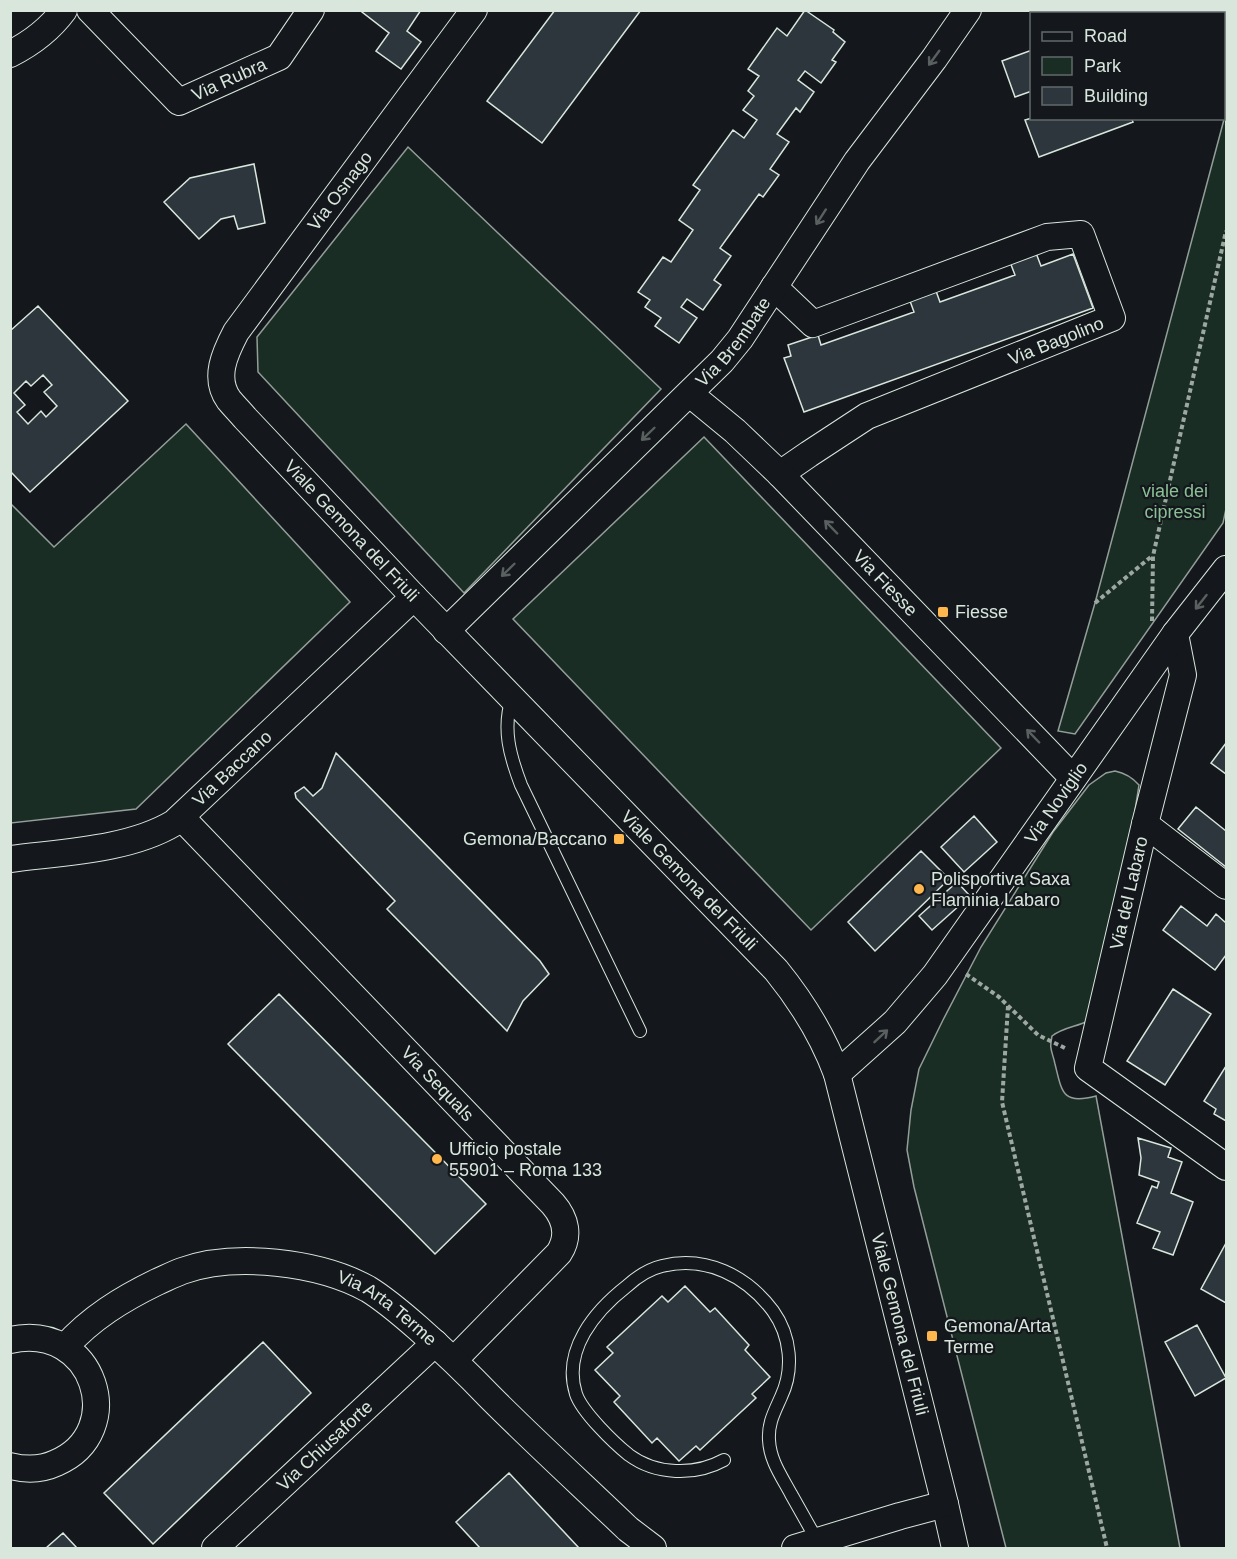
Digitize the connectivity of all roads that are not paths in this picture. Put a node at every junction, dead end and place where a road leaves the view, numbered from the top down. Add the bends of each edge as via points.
1 (64, 10) edge
2 (90, 10) edge
3 (311, 10) edge
4 (474, 10) edge
5 (968, 10) edge
6 (10, 54) edge
7 (774, 286) junction
8 (221, 379) joint
9 (690, 394) junction
10 (780, 474) junction
11 (1227, 569) edge
12 (414, 597) junction
13 (446, 631) junction
14 (1175, 634) junction
15 (512, 698) junction
16 (1073, 778) junction
17 (181, 818) junction
18 (1144, 824) junction
19 (10, 859) edge
20 (1227, 886) edge
21 (640, 1031) dead end
22 (837, 1074) junction
23 (1227, 1167) edge
24 (10, 1340) edge
25 (435, 1343) junction
26 (65, 1347) junction
27 (454, 1360) junction
28 (724, 1461) dead end
29 (10, 1466) edge
30 (945, 1504) junction
31 (807, 1545) edge
32 (215, 1548) edge
33 (653, 1548) edge
34 (955, 1548) edge
35 (960, 1548) edge

1 - 6 street via 44,33
2 - 3 street, Via Rubra via 179,102 279,57
4 - 8 street, Via Osnago via 236,332 224,358
5 -> 7 street, Via Brembate via 857,161
7 - 9 street, Via Brembate via 740,339
7 - 10 street, Via Bagolino via 813,324 1047,237 1081,234 1112,318 867,416
8 - 12 street, Viale Gemona del Friuli via 229,400
9 - 10 street, Via Fiesse
9 -> 13 street, Via Brembate
16 -> 10 street, Via Fiesse
11 -> 14 street
12 - 13 street, Viale Gemona del Friuli
12 - 17 street, Via Baccano
13 - 15 street, Viale Gemona del Friuli
14 - 16 street, Via Noviglio
14 - 18 street, Via del Labaro via 1183,675
15 - 21 lane via 508,732 521,785
15 - 22 street, Viale Gemona del Friuli via 776,970 818,1030
22 -> 16 street, Via Noviglio via 921,993
17 - 19 street, Via Baccano via 156,832 122,843
17 - 27 street, Via Sequals via 563,1217 566,1234 559,1253
18 - 20 street
18 - 23 street, Via del Labaro via 1088,1068
22 - 30 street, Viale Gemona del Friuli
24 - 26 street via 25,1336 46,1338
25 - 26 street, Via Arta Terme via 379,1296 349,1281 309,1268 234,1262 183,1271 146,1288 97,1317
25 - 27 street, Via Arta Terme
25 - 32 street, Via Chiusaforte
26 - 29 street via 82,1362 92,1381 96,1403 92,1425 82,1444 65,1459 45,1468
27 - 33 street, Via Arta Terme via 628,1529
28 - 31 lane via 684,1471 643,1464 612,1438 577,1396 573,1362 583,1334 606,1304 654,1269 684,1263 721,1270 745,1281 774,1313 784,1334 789,1366 788,1379 771,1418 770,1448
30 - 31 street
30 - 34 street, Viale Gemona del Friuli
30 - 35 street, Viale Gemona del Friuli

